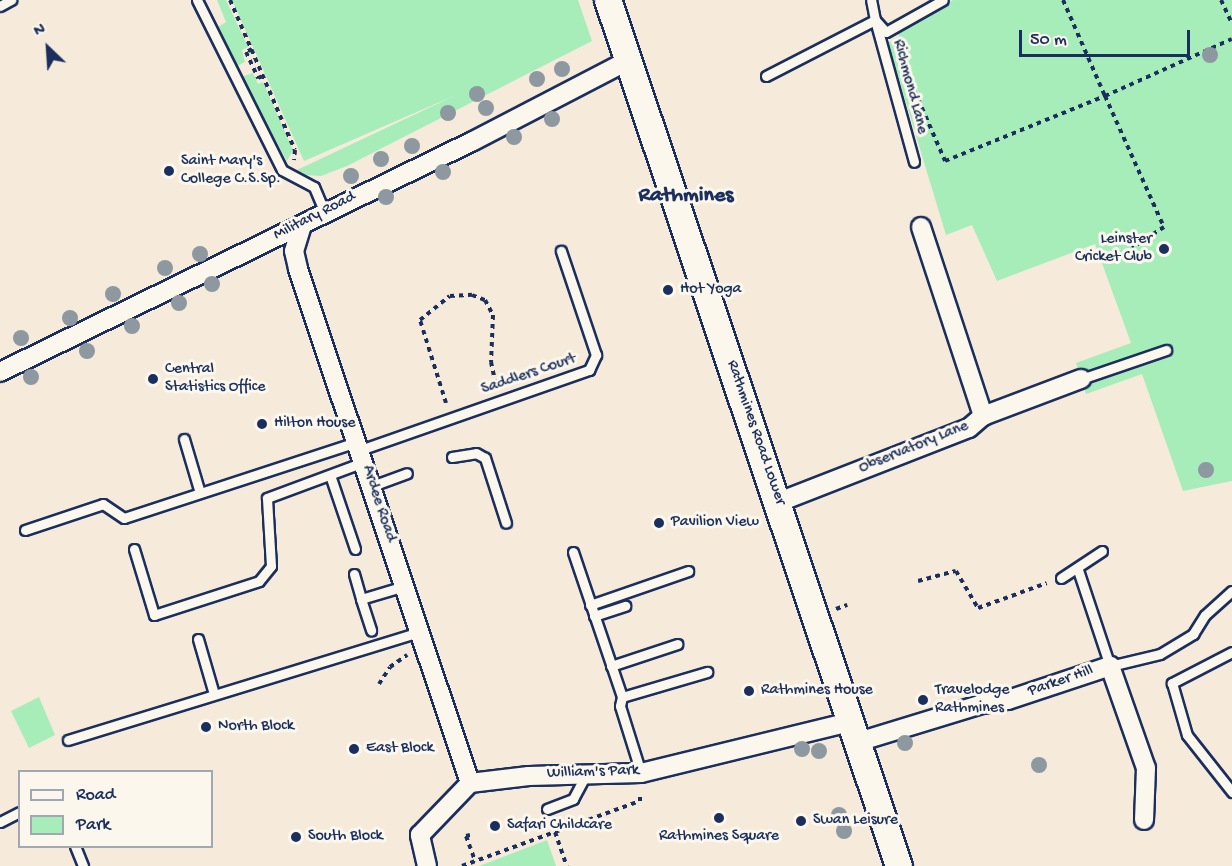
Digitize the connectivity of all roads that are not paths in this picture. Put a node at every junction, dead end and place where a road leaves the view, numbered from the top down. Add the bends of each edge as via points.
1 (11, 0) edge
2 (197, 0) edge
3 (608, 0) edge
4 (871, 0) edge
5 (943, 0) edge
6 (0, 6) edge
7 (875, 20) junction
8 (629, 60) junction
9 (766, 76) dead end
10 (914, 162) dead end
11 (324, 210) junction
12 (302, 225) junction
13 (921, 228) dead end
14 (561, 251) dead end
15 (1166, 350) dead end
16 (0, 372) edge
17 (1081, 379) joint
18 (983, 416) junction
19 (184, 439) dead end
20 (361, 451) junction
21 (452, 457) dead end
22 (407, 472) dead end
23 (330, 476) junction
24 (372, 486) junction
25 (200, 493) junction
26 (779, 502) junction
27 (506, 523) dead end
28 (25, 530) dead end
29 (134, 549) dead end
30 (356, 549) dead end
31 (1102, 551) dead end
32 (573, 552) dead end
33 (1078, 570) junction
34 (688, 572) dead end
35 (354, 574) dead end
36 (1061, 578) road end
37 (405, 586) junction
38 (1232, 591) edge
39 (361, 599) junction
40 (590, 605) junction
41 (625, 606) dead end
42 (594, 616) junction
43 (371, 630) dead end
44 (198, 639) dead end
45 (423, 641) junction
46 (677, 644) dead end
47 (1232, 652) edge
48 (611, 666) junction
49 (1110, 666) junction
50 (707, 672) dead end
51 (214, 694) junction
52 (622, 697) junction
53 (854, 732) junction
54 (68, 740) dead end
55 (641, 772) junction
56 (586, 775) junction
57 (470, 783) junction
58 (1232, 792) edge
59 (547, 809) dead end
60 (18, 813) edge
61 (1144, 820) dead end
62 (0, 822) edge
63 (76, 848) edge
64 (83, 866) edge
65 (427, 866) edge
66 (899, 866) edge

1 - 6 lane
2 - 11 lane via 282,171 314,187
3 - 8 main road, Rathmines Road Lower
4 - 7 lane, Richmond Lane
5 - 7 lane via 889,36
7 - 9 lane
7 - 10 lane, Richmond Lane
8 - 11 street, Military Road via 473,141
8 - 26 main road, Rathmines Road Lower
11 - 12 street, Military Road
12 - 16 street, Military Road
12 - 20 street, Ardee Road via 294,250 298,269
13 - 18 street
14 - 20 lane, Saddlers Court via 596,355 589,370
15 - 17 lane
17 - 18 street, Observatory Lane
18 - 26 street, Observatory Lane via 969,428
19 - 25 lane
20 - 23 lane
20 - 24 street, Ardee Road
20 - 25 lane
21 - 27 lane via 476,453 485,458
22 - 24 lane
23 - 29 lane via 267,498 271,566 260,581 154,615
23 - 30 lane
24 - 37 street, Ardee Road
25 - 28 lane via 124,518 103,504
26 - 53 main road, Rathmines Road Lower
31 - 33 lane
32 - 40 lane
33 - 36 lane
33 - 49 lane
34 - 40 lane
35 - 39 lane
37 - 39 lane
37 - 45 street, Ardee Road
38 - 49 lane via 1205,615 1193,634 1168,649
39 - 43 lane
40 - 42 lane
41 - 42 lane
42 - 48 lane
44 - 51 lane
45 - 51 lane
45 - 57 street, Ardee Road
46 - 48 lane
47 - 58 lane via 1173,683 1187,735
48 - 52 lane
49 - 53 street, Parker Hill via 1008,700
49 - 61 street, Parker Hill via 1146,768
50 - 52 lane
51 - 54 lane
52 - 55 lane via 620,706
53 - 55 street, William's Park
53 - 66 main road, Rathmines Road Lower
55 - 56 street, William's Park
56 - 57 street, William's Park
56 - 59 lane via 573,800
57 - 65 street via 420,835
60 - 62 lane
63 - 64 lane

